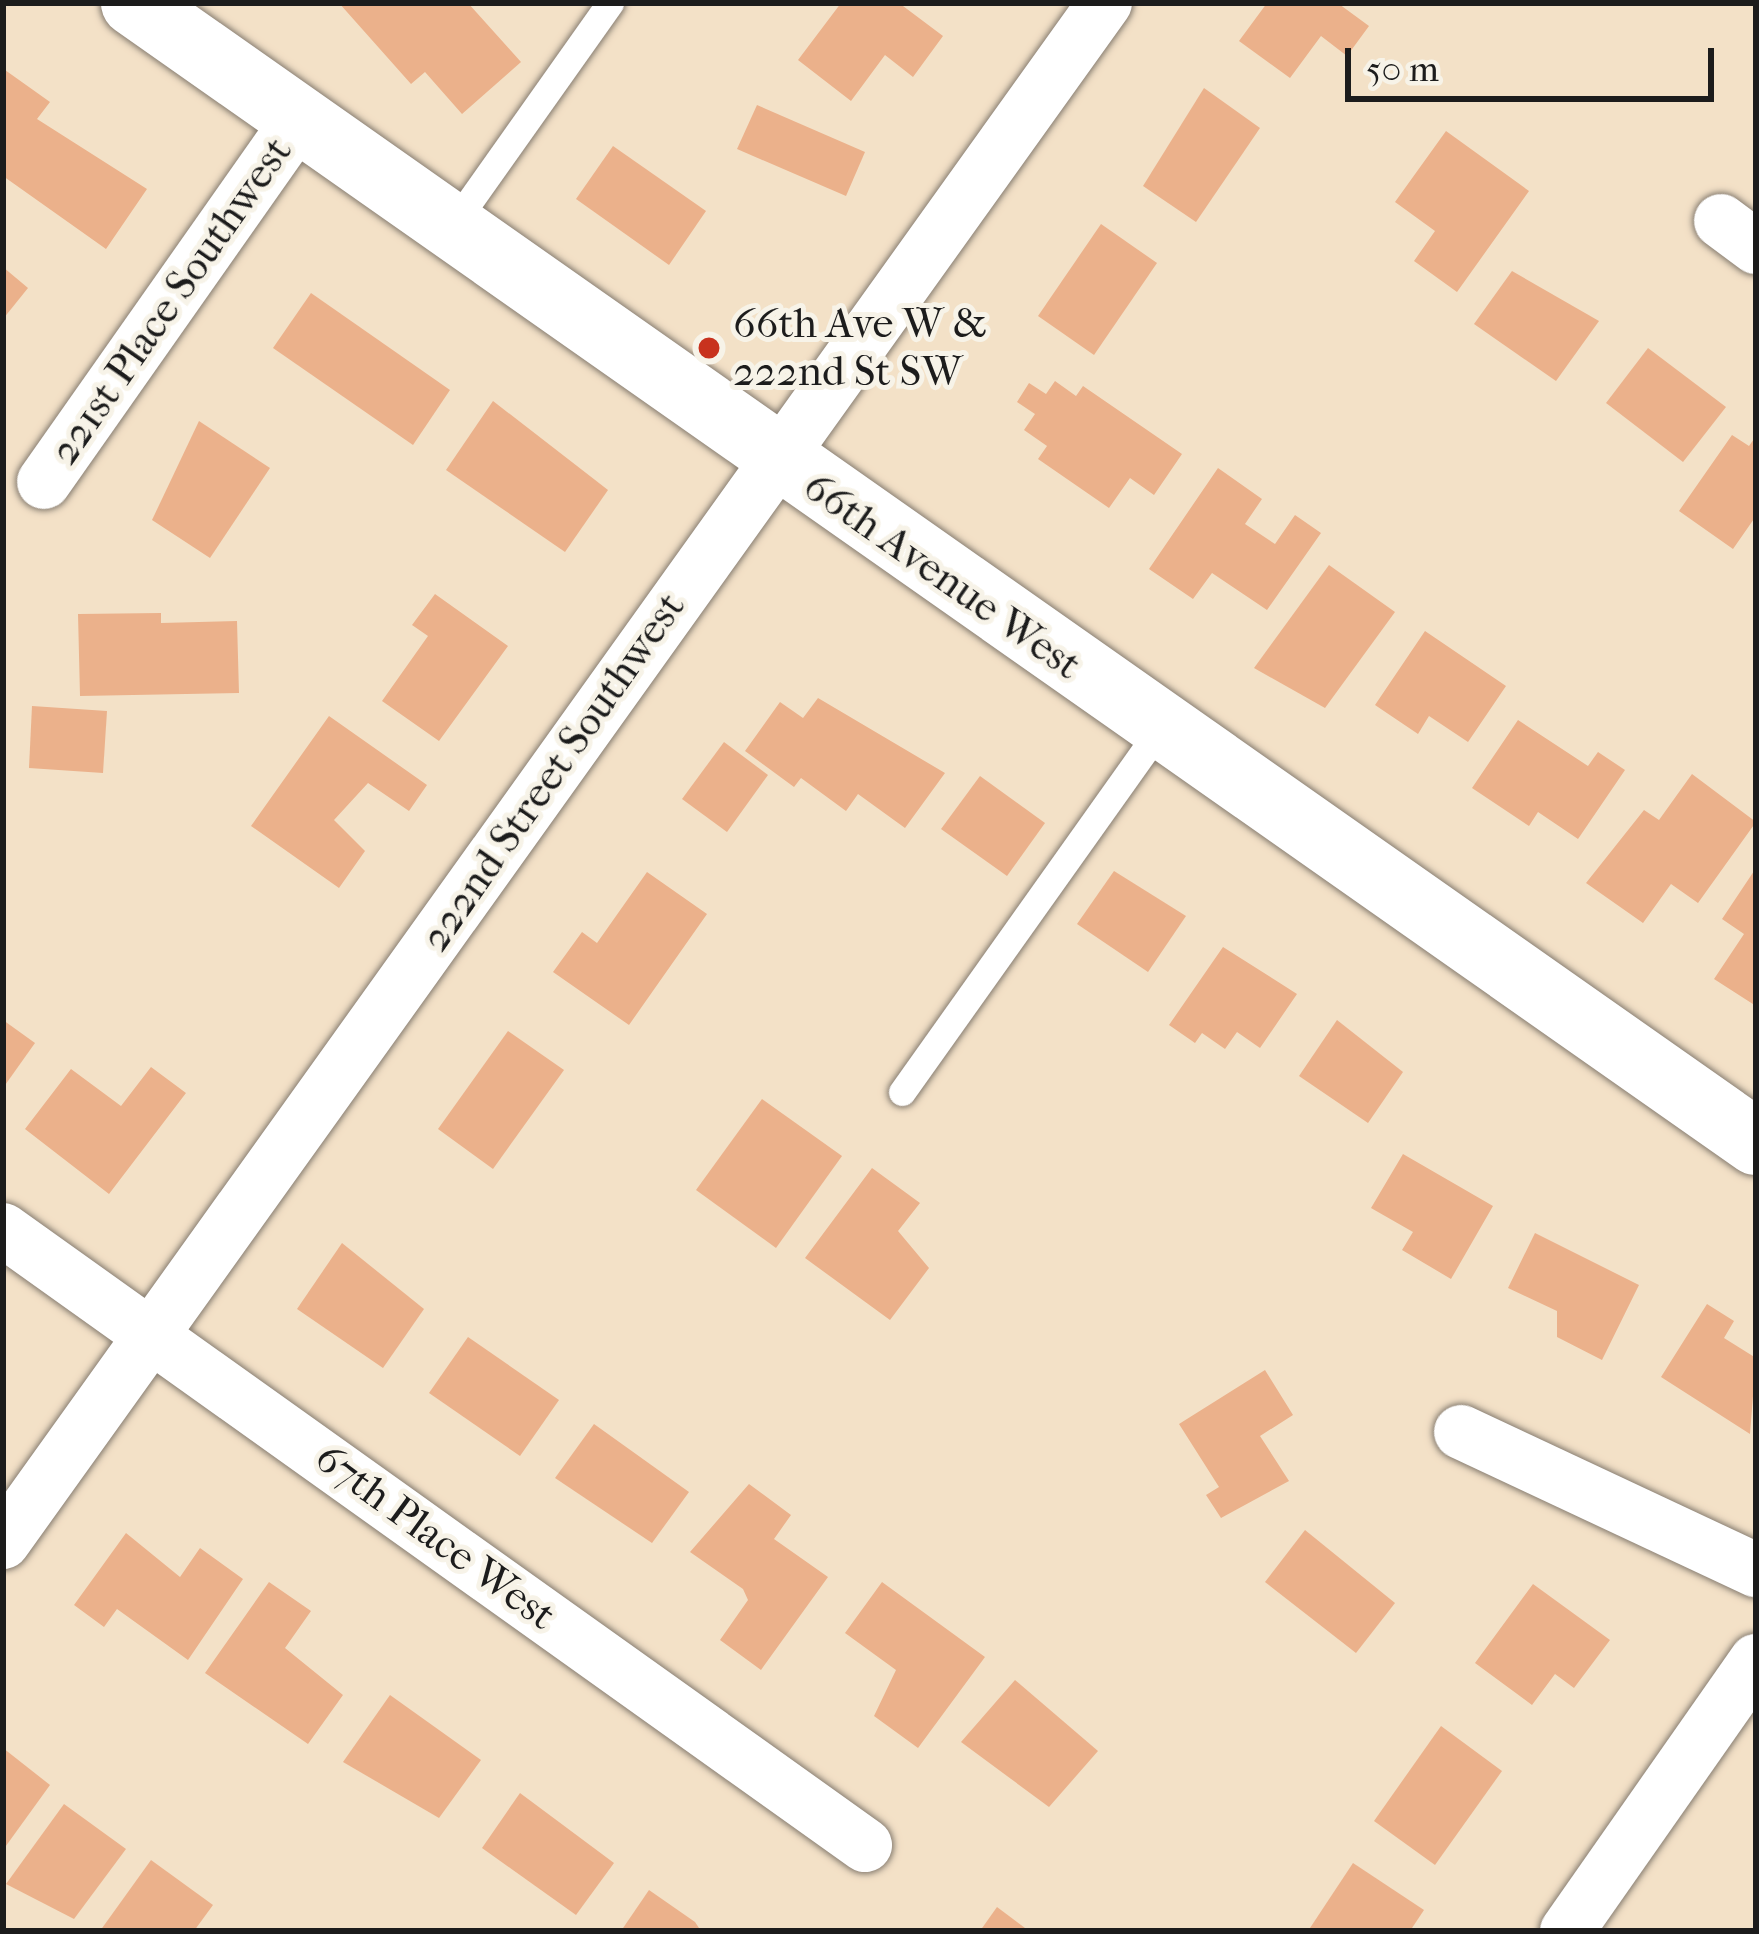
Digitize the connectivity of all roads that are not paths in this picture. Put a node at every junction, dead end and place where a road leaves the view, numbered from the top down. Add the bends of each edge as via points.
1 (134, 3) edge
2 (610, 3) edge
3 (1105, 3) edge
4 (298, 120) junction
5 (450, 229) junction
6 (773, 459) junction
7 (44, 482) dead end
8 (1161, 728) junction
9 (902, 1092) dead end
10 (1756, 1142) edge
11 (3, 1230) edge
12 (156, 1337) junction
13 (1461, 1432) dead end
14 (3, 1542) edge
15 (1756, 1570) edge
16 (1756, 1661) edge
17 (865, 1845) dead end
18 (1568, 1931) edge

1 - 4 street, 66th Avenue West
2 - 5 lane
3 - 6 street, 222nd Street Southwest
4 - 5 street, 66th Avenue West
4 - 7 street, 221st Place Southwest
5 - 6 street, 66th Avenue West
6 - 8 street, 66th Avenue West
6 - 12 street, 222nd Street Southwest
8 - 9 lane
8 - 10 street, 66th Avenue West
11 - 12 street, 67th Place West
12 - 14 street, 222nd Street Southwest
12 - 17 street, 67th Place West
13 - 15 street
16 - 18 street

